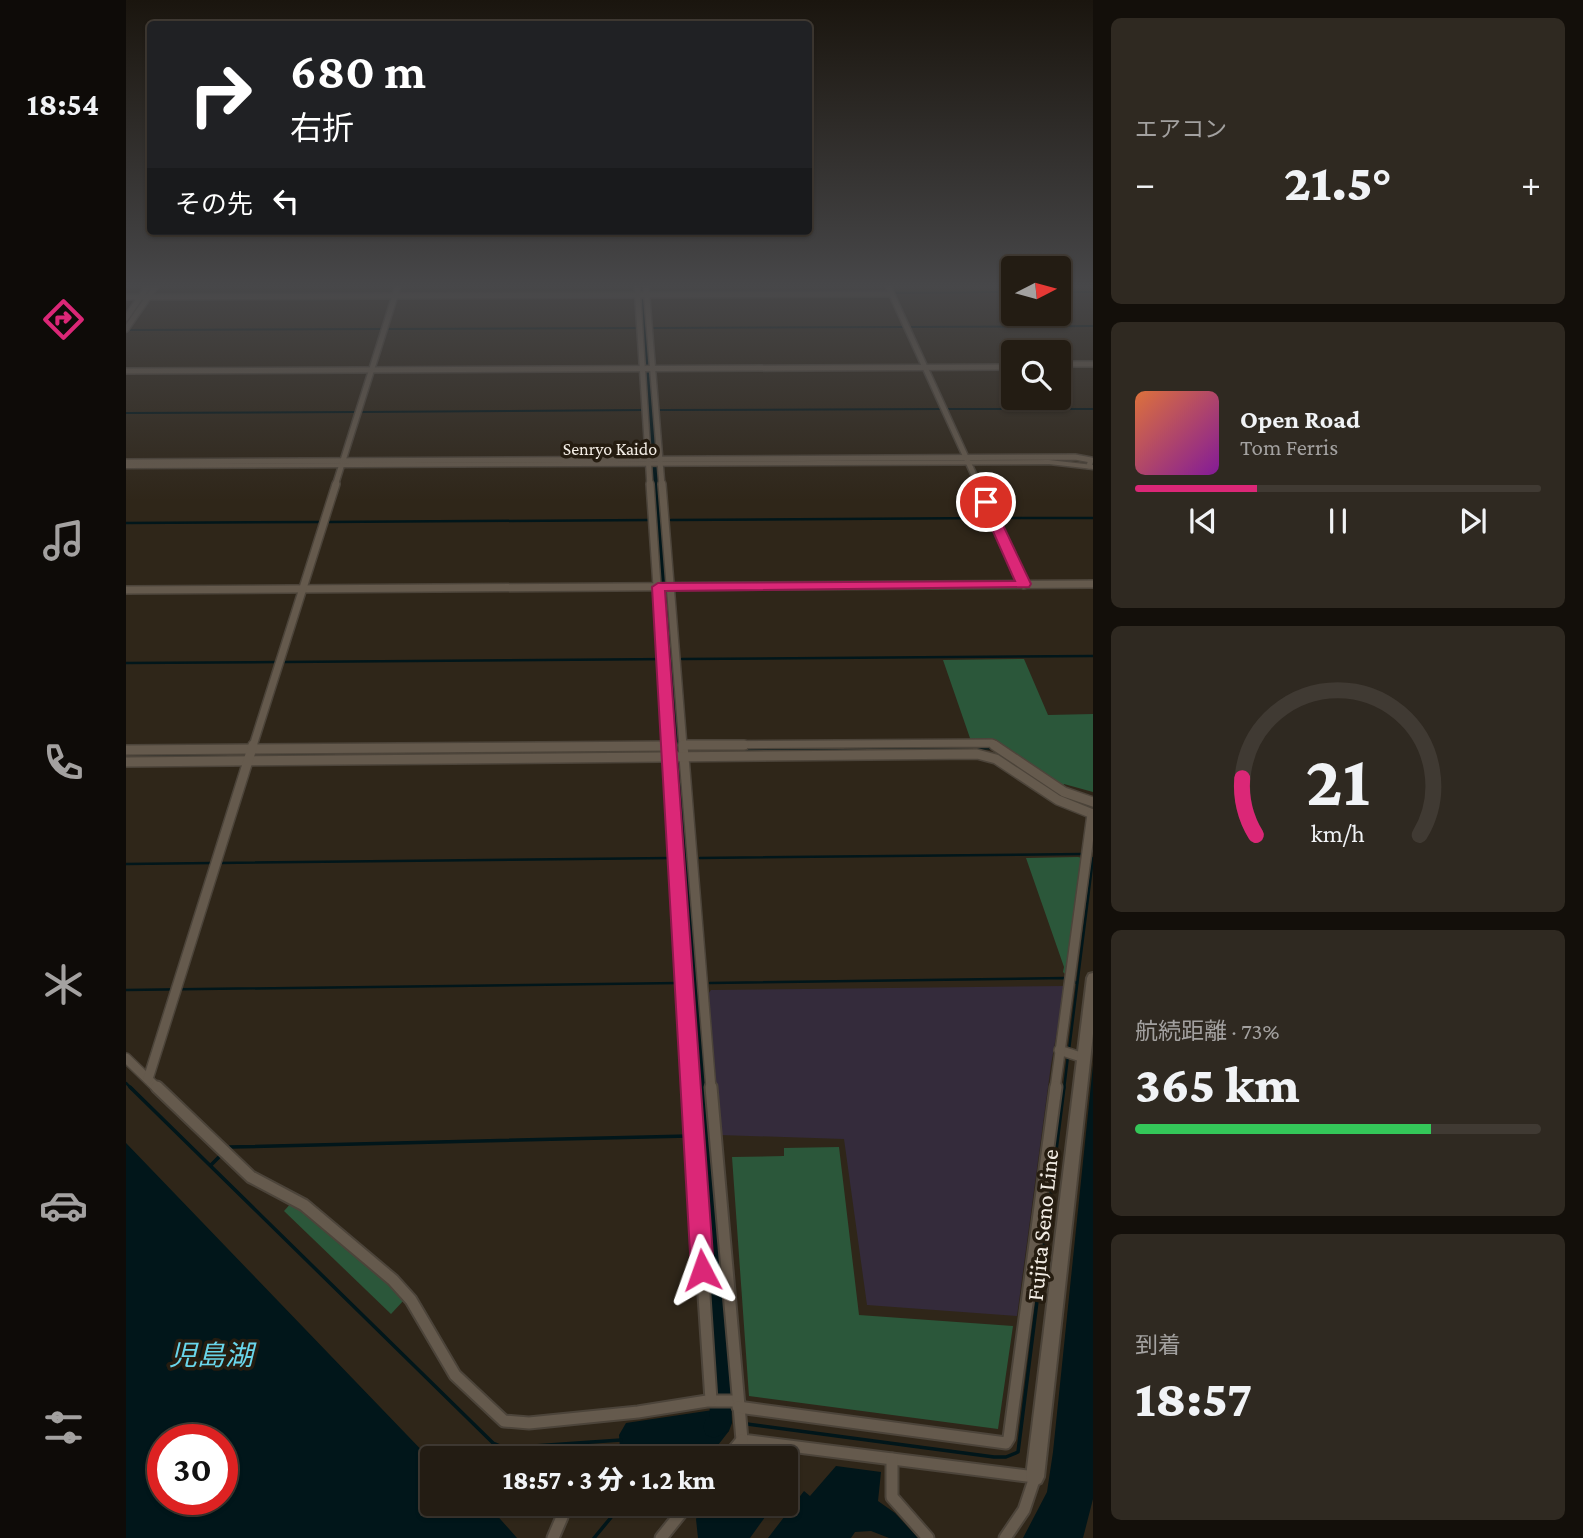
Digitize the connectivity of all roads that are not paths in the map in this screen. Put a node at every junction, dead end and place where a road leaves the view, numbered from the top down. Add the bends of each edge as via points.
1 (375, 358) edge
2 (646, 358) edge
3 (646, 358) edge
4 (922, 358) edge
5 (1001, 365) edge
6 (1071, 365) edge
7 (1093, 365) edge
8 (926, 366) junction
9 (647, 368) junction
10 (372, 369) junction
11 (126, 371) edge
12 (650, 409) junction
13 (969, 460) junction
14 (650, 462) junction
15 (662, 462) junction
16 (343, 463) junction
17 (1091, 463) edge
18 (126, 464) edge
19 (660, 521) junction
20 (1024, 584) junction
21 (1093, 584) edge
22 (664, 587) junction
23 (303, 589) junction
24 (126, 590) edge
25 (667, 663) junction
26 (684, 745) junction
27 (893, 749) junction
28 (126, 750) edge
29 (673, 754) junction
30 (251, 755) junction
31 (126, 762) edge
32 (1049, 787) junction
33 (1093, 802) edge
34 (1092, 814) edge
35 (684, 862) junction
36 (1093, 978) edge
37 (700, 987) junction
38 (687, 988) dead end
39 (1070, 1054) junction
40 (126, 1058) edge
41 (148, 1079) junction
42 (712, 1400) junction
43 (735, 1403) junction
44 (742, 1440) junction
45 (737, 1446) edge
46 (892, 1459) junction
47 (1035, 1477) junction
48 (679, 1516) edge
49 (562, 1517) dead end
50 (553, 1538) edge
51 (661, 1538) edge
52 (928, 1538) edge
53 (1005, 1538) edge

1 - 10 street
2 - 9 street
3 - 9 street
4 - 8 street
5 - 8 street
6 - 7 street
8 - 9 street
8 - 13 street
9 - 10 street
9 - 12 street
9 - 12 street
10 - 11 street
10 - 16 street
12 - 14 street
12 - 15 street
13 - 15 street, Senryo Kaido
13 - 17 street, Senryo Kaido
13 - 20 street
14 - 15 street, Senryo Kaido
14 - 16 street, Senryo Kaido
14 - 19 street
15 - 19 street
16 - 18 street, Senryo Kaido
16 - 23 street
19 - 22 street
19 - 22 street
20 - 21 street
20 - 22 street
22 - 23 street
22 - 25 street
22 - 25 street
23 - 24 street
23 - 30 street
25 - 26 street
25 - 29 street
26 - 27 street
26 - 29 street
27 - 29 street
27 - 32 street via 984,755
27 - 32 street via 992,743
28 - 30 street
29 - 30 street
29 - 35 street
29 - 35 street
30 - 31 street
30 - 41 street
32 - 33 street
32 - 34 street via 1069,806
34 - 39 street via 1070,980
35 - 37 street
35 - 42 street
36 - 39 main road, Fujita Seno Line
37 - 38 street
37 - 43 street
39 - 43 street via 1006,1443
39 - 47 main road, Fujita Seno Line
40 - 41 street
41 - 42 street via 251,1177 304,1205 393,1280 411,1300 455,1376 504,1421 583,1419
42 - 43 street
43 - 44 street
44 - 45 street
44 - 46 street
46 - 47 street
46 - 52 street via 892,1497
47 - 53 street via 1024,1510
48 - 51 street
49 - 50 street

